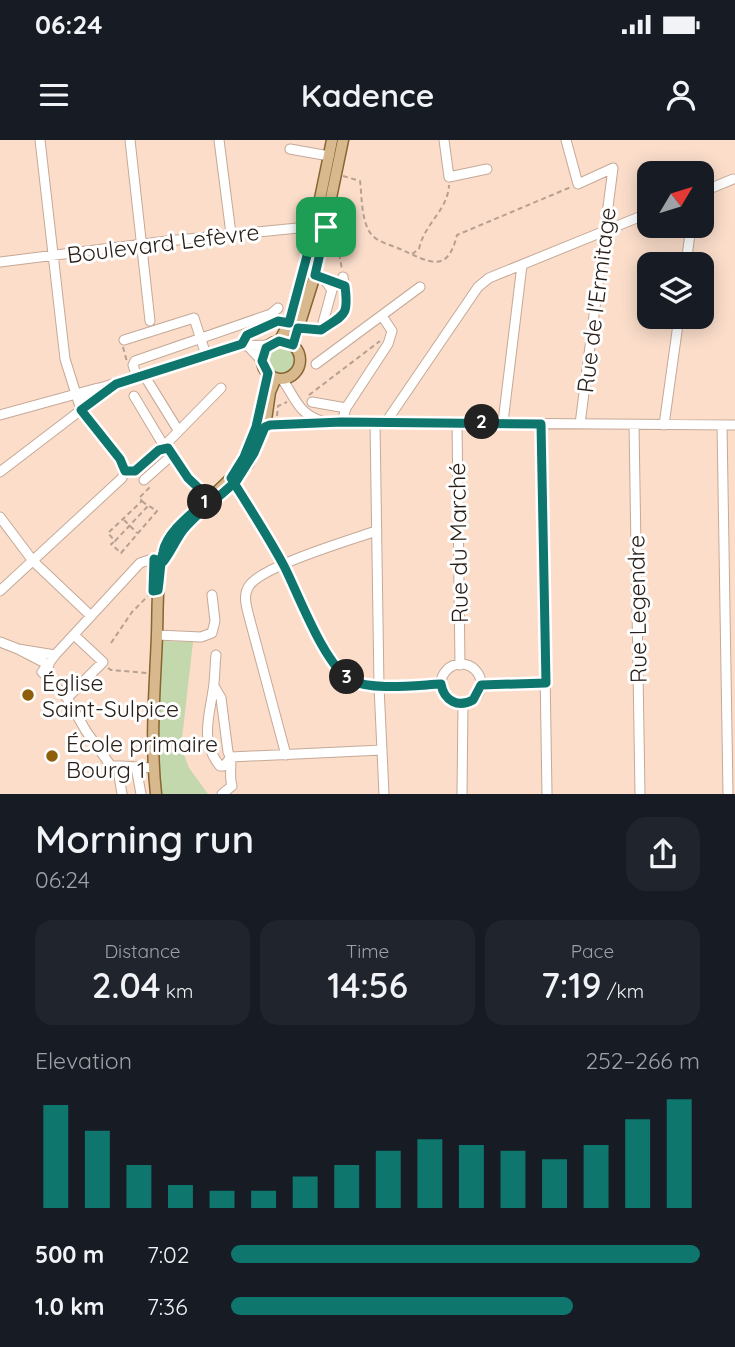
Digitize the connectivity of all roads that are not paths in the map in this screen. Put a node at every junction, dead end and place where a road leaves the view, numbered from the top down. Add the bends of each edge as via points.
1 (40, 140) edge
2 (130, 140) edge
3 (219, 140) edge
4 (332, 140) edge
5 (343, 140) edge
6 (444, 140) edge
7 (566, 140) edge
8 (290, 149) dead end
9 (329, 156) junction
10 (487, 169) dead end
11 (733, 180) dead end
12 (714, 187) edge
13 (637, 218) edge
14 (325, 227) junction
15 (604, 231) junction
16 (231, 234) junction
17 (142, 245) junction
18 (54, 255) junction
19 (0, 262) edge
20 (523, 265) junction
21 (319, 277) junction
22 (420, 287) dead end
23 (278, 308) dead end
24 (383, 316) junction
25 (150, 321) dead end
26 (293, 325) junction
27 (677, 329) edge
28 (321, 330) junction
29 (200, 338) junction
30 (124, 340) dead end
31 (274, 343) junction
32 (244, 344) junction
33 (293, 345) junction
34 (206, 355) junction
35 (262, 361) junction
36 (316, 364) dead end
37 (141, 376) junction
38 (279, 376) junction
39 (116, 384) junction
40 (100, 388) junction
41 (222, 388) dead end
42 (75, 394) junction
43 (134, 396) dead end
44 (309, 399) road end
45 (346, 408) junction
46 (81, 410) junction
47 (0, 415) edge
48 (325, 422) junction
49 (342, 422) junction
50 (375, 422) junction
51 (386, 422) junction
52 (457, 422) junction
53 (503, 422) junction
54 (541, 424) junction
55 (580, 424) junction
56 (634, 425) junction
57 (664, 425) junction
58 (722, 425) junction
59 (735, 425) edge
60 (265, 427) junction
61 (178, 430) junction
62 (167, 450) junction
63 (0, 472) edge
64 (144, 481) road end
65 (232, 481) junction
66 (211, 500) junction
67 (0, 517) edge
68 (376, 531) junction
69 (33, 561) junction
70 (163, 561) junction
71 (283, 564) junction
72 (0, 591) edge
73 (212, 594) dead end
74 (91, 616) junction
75 (74, 635) junction
76 (157, 635) junction
77 (0, 642) edge
78 (18, 649) junction
79 (55, 654) junction
80 (216, 655) dead end
81 (50, 665) junction
82 (460, 665) junction
83 (546, 683) junction
84 (441, 684) junction
85 (481, 685) junction
86 (214, 686) junction
87 (379, 686) junction
88 (67, 698) junction
89 (463, 704) junction
90 (382, 750) junction
91 (286, 755) junction
92 (231, 757) junction
93 (153, 765) junction
94 (121, 766) junction
95 (136, 767) junction
96 (121, 794) edge
97 (141, 794) edge
98 (156, 794) edge
99 (222, 794) edge
100 (384, 794) edge
101 (462, 794) edge
102 (547, 794) edge
103 (640, 794) edge
104 (729, 794) edge

1 - 18 street
2 - 17 street
3 - 16 street
4 - 9 main road
5 - 14 main road
6 - 10 street via 449,177
7 - 15 street, Rue de l'Ermitage via 579,184 613,168
8 - 9 street
9 - 14 main road
11 - 12 street
13 - 15 street
14 - 16 street, Boulevard Lefèvre
14 - 21 main road
14 - 26 main road
15 - 20 street
15 - 55 street, Rue de l'Ermitage
16 - 17 street, Boulevard Lefèvre
17 - 18 street, Boulevard Lefèvre
17 - 25 street
18 - 19 street, Boulevard Lefèvre
18 - 42 street via 65,359
20 - 51 street via 478,287
20 - 53 street
21 - 26 main road
21 - 28 street via 332,290
21 - 28 street via 344,281 348,305 346,313
22 - 24 street
23 - 29 street
24 - 36 street
24 - 45 street via 392,332 388,344
26 - 28 street
26 - 31 main road
26 - 33 main road
27 - 57 street
29 - 30 street via 194,318
29 - 34 street
29 - 37 street via 135,361
31 - 32 street
31 - 33 main road
31 - 35 main road
32 - 34 street
32 - 35 street
33 - 38 main road via 299,366
34 - 37 street
35 - 38 main road
37 - 39 street
37 - 61 street
38 - 48 street via 304,413
38 - 60 main road via 271,388
38 - 65 main road
39 - 40 street
39 - 46 street
40 - 42 street
40 - 46 street via 83,402
41 - 61 street
42 - 46 street
42 - 47 street
43 - 62 street
44 - 45 street
45 - 49 street
46 - 63 street
46 - 69 street via 125,471
48 - 49 street
48 - 60 street
49 - 50 street
50 - 51 street
50 - 68 street
51 - 52 street
52 - 53 street
52 - 82 street, Rue du Marché
53 - 54 street
54 - 55 street
54 - 83 street
55 - 56 street
56 - 57 street
56 - 103 street, Rue Legendre
57 - 58 street
58 - 59 street
58 - 104 street
60 - 65 main road via 254,453
61 - 62 street
62 - 64 street
62 - 66 street
65 - 66 main road
65 - 71 street
66 - 70 main road
67 - 69 street
68 - 71 street
68 - 87 street
69 - 72 street
69 - 74 street
70 - 74 street via 140,563
70 - 76 main road
71 - 87 street via 338,671 351,681
71 - 91 street via 253,581 245,598
73 - 76 street via 212,633 201,637
74 - 75 street
75 - 79 street
75 - 88 street via 103,662
76 - 93 main road
77 - 78 street
78 - 79 street
78 - 81 street
79 - 81 street
80 - 86 street
81 - 88 street via 42,672
82 - 84 street via 449,669
82 - 85 street via 477,673
83 - 85 street
83 - 102 street
84 - 87 street
84 - 89 street via 450,701
85 - 89 street via 473,700
86 - 92 street via 221,698
86 - 92 street via 207,743 220,766
87 - 90 street
88 - 94 street via 111,766
89 - 101 street
90 - 91 street
90 - 100 street
91 - 92 street
92 - 99 street via 232,786
93 - 95 street
93 - 98 main road
94 - 95 street
94 - 96 street
95 - 97 street

